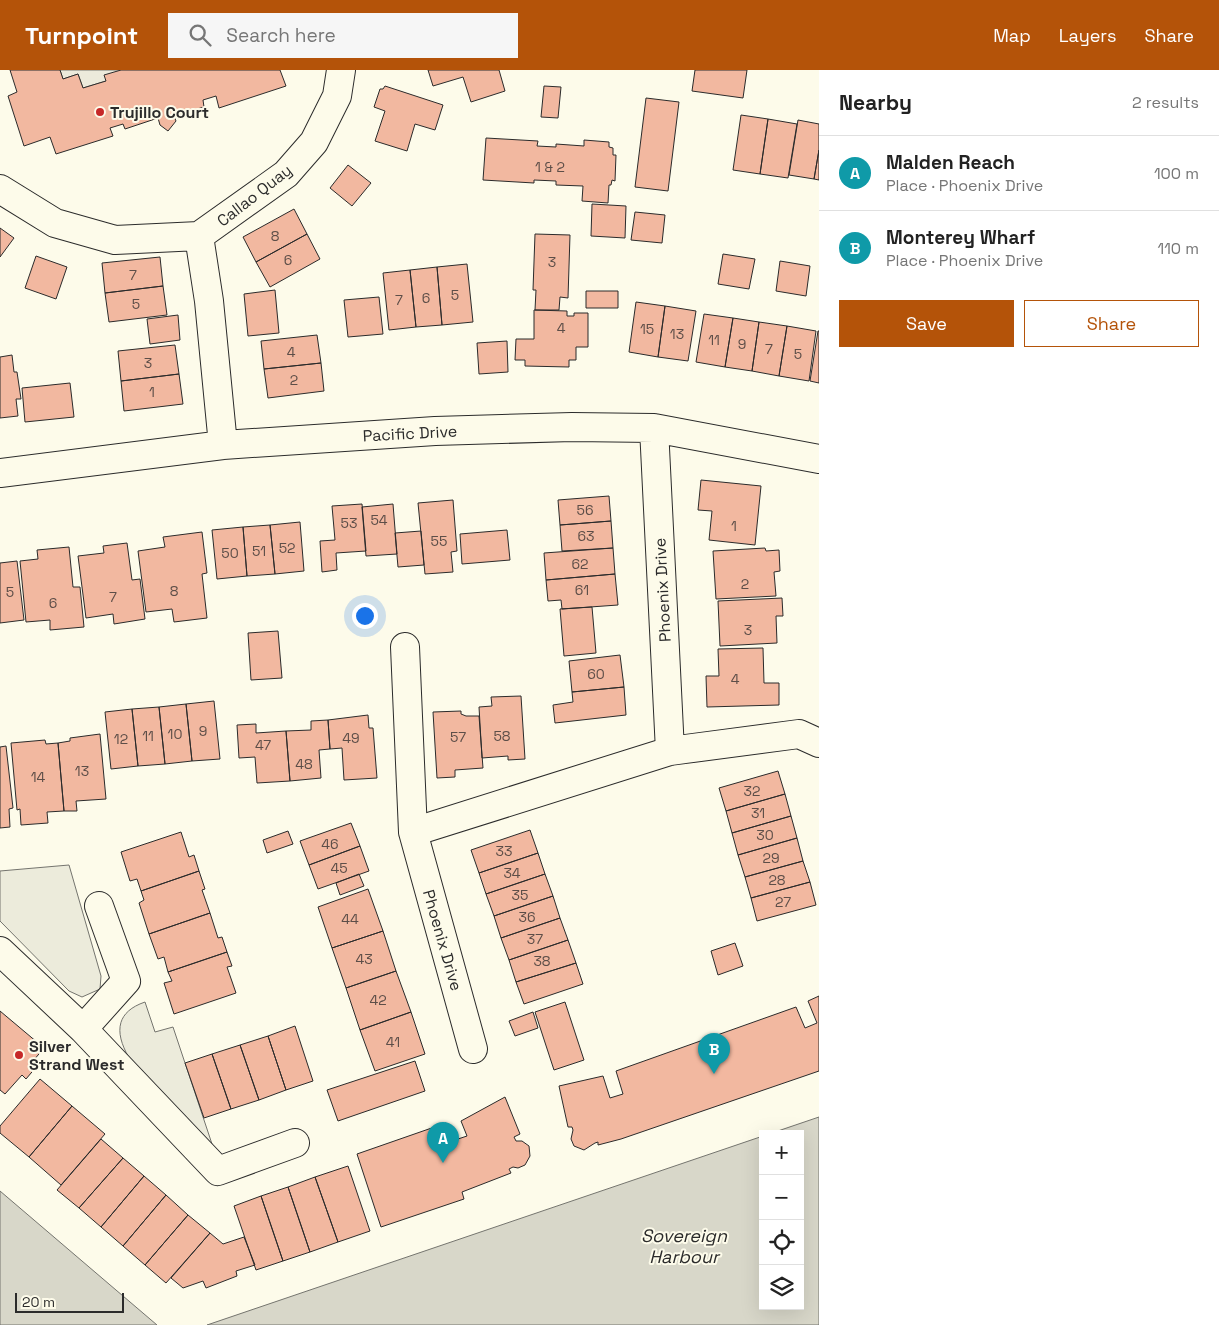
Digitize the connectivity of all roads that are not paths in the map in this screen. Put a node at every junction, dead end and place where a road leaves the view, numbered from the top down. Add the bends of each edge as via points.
1 (340, 70) edge
2 (0, 190) edge
3 (199, 236) junction
4 (654, 428) junction
5 (223, 445) junction
6 (819, 459) edge
7 (0, 473) edge
8 (405, 647) dead end
9 (819, 744) edge
10 (670, 751) junction
11 (413, 832) junction
12 (99, 906) dead end
13 (0, 952) edge
14 (83, 1029) junction
15 (473, 1049) dead end
16 (294, 1143) dead end

1 - 3 street, Callao Quay via 337,96 314,142 286,174
2 - 3 street, Callao Quay via 55,223 115,240
3 - 5 street, Callao Quay via 209,301
4 - 5 street, Pacific Drive via 435,431
4 - 6 street, Pacific Drive
4 - 10 street, Phoenix Drive
5 - 7 street, Pacific Drive
8 - 11 street, Phoenix Drive
9 - 10 street via 799,734
10 - 11 street
11 - 15 street, Phoenix Drive
12 - 14 street via 126,982
13 - 14 street
14 - 16 street via 218,1171

